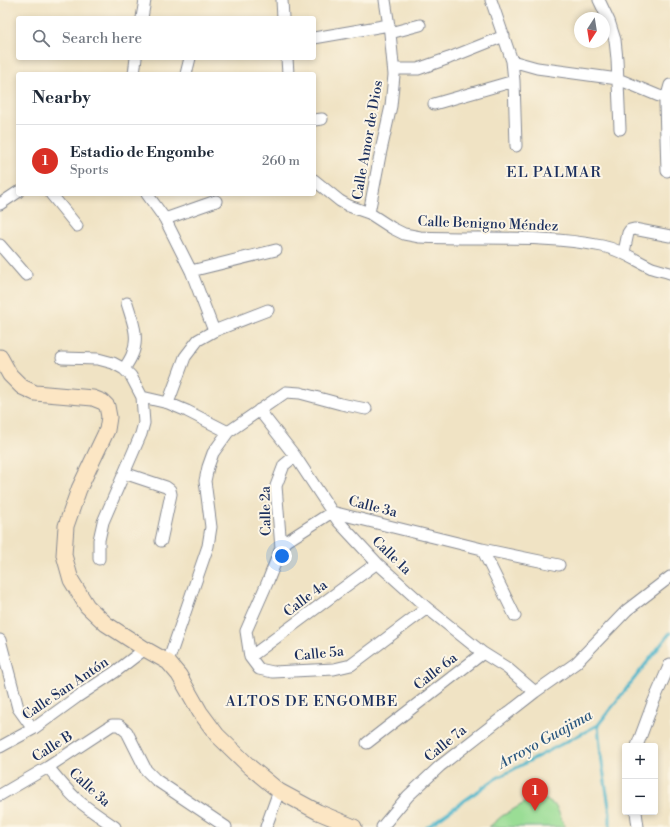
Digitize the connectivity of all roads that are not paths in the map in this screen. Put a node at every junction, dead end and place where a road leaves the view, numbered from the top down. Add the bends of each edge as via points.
1 (145, 0) edge
2 (282, 0) edge
3 (385, 0) edge
4 (491, 0) edge
5 (599, 0) edge
6 (142, 16) edge
7 (283, 16) edge
8 (420, 25) dead end
9 (389, 29) junction
10 (504, 36) junction
11 (316, 38) edge
12 (136, 60) edge
13 (190, 60) edge
14 (287, 60) edge
15 (512, 61) junction
16 (394, 69) junction
17 (134, 72) edge
18 (186, 72) edge
19 (288, 72) edge
20 (618, 79) junction
21 (514, 81) junction
22 (670, 85) edge
23 (666, 98) junction
24 (434, 104) dead end
25 (620, 129) dead end
26 (516, 146) dead end
27 (667, 170) dead end
28 (316, 182) edge
29 (16, 193) edge
30 (53, 196) edge
31 (149, 196) edge
32 (216, 201) dead end
33 (0, 204) edge
34 (369, 213) junction
35 (166, 219) junction
36 (76, 226) dead end
37 (670, 236) edge
38 (0, 244) edge
39 (276, 250) dead end
40 (624, 252) junction
41 (191, 271) junction
42 (670, 273) edge
43 (26, 274) dead end
44 (127, 303) dead end
45 (268, 310) dead end
46 (214, 331) junction
47 (0, 357) edge
48 (62, 358) dead end
49 (124, 369) junction
50 (142, 397) junction
51 (168, 403) junction
52 (366, 409) dead end
53 (259, 410) junction
54 (228, 432) junction
55 (295, 456) junction
56 (124, 473) junction
57 (332, 512) junction
58 (161, 541) dead end
59 (281, 548) junction
60 (482, 548) junction
61 (99, 559) dead end
62 (377, 563) junction
63 (560, 565) dead end
64 (670, 577) edge
65 (427, 608) junction
66 (515, 616) dead end
67 (0, 640) edge
68 (145, 649) junction
69 (483, 653) junction
70 (250, 657) junction
71 (168, 662) junction
72 (670, 664) edge
73 (535, 692) junction
74 (33, 729) junction
75 (367, 743) dead end
76 (638, 743) edge
77 (0, 747) edge
78 (48, 767) junction
79 (279, 791) junction
80 (0, 794) edge
81 (636, 815) edge
82 (115, 827) edge
83 (226, 827) edge
84 (266, 827) edge
85 (354, 827) edge
86 (382, 827) edge
87 (638, 827) edge

1 - 6 street
2 - 7 street
3 - 9 street, Calle Amor de Dios
4 - 10 street
5 - 20 street via 615,40
8 - 9 street
9 - 11 street
9 - 16 street, Calle Amor de Dios
10 - 15 street
10 - 16 street via 418,69
12 - 17 street
13 - 18 street
14 - 19 street
15 - 20 street via 537,68
15 - 21 street
16 - 34 street, Calle Amor de Dios via 391,106
20 - 23 street
20 - 25 street
21 - 24 street
21 - 26 street
22 - 23 street
23 - 27 street
28 - 34 street, Calle Benigno Méndez via 340,201
29 - 33 street
30 - 36 street
31 - 35 street
32 - 35 street
34 - 40 street, Calle Benigno Méndez via 404,234 420,237 552,239 604,246
35 - 41 street
37 - 40 street via 630,230
38 - 43 street
39 - 41 street
40 - 42 street, Calle Benigno Méndez via 654,268
41 - 46 street
44 - 49 street via 136,343
45 - 46 street
46 - 51 street via 198,340 185,358
47 - 68 street via 10,375 22,387 35,393 93,398 107,406 107,430 79,489 66,526 64,555 71,580 87,606 106,624
48 - 49 street via 98,359
49 - 50 street via 131,376
50 - 51 street
50 - 56 street via 144,423
51 - 54 street
52 - 53 street via 286,392
53 - 54 street
53 - 55 street, Calle 1a
54 - 71 street via 213,453 208,468 206,481 211,527 208,546
55 - 57 street, Calle 1a
55 - 59 street, Calle 2a via 284,465 276,486
56 - 58 street via 170,490
56 - 61 street via 103,522 99,540
57 - 59 street, Calle 3a via 287,541
57 - 60 street, Calle 3a
57 - 62 street, Calle 1a
59 - 70 street, Calle 3a via 246,631
60 - 63 street, Calle 3a
60 - 66 street
62 - 65 street, Calle 1a
62 - 70 street, Calle 4a
64 - 73 street via 627,610 576,663
65 - 69 street, Calle 1a
65 - 70 street, Calle 5a via 351,665 334,669 274,672 259,669
67 - 74 street via 18,708
68 - 71 street
68 - 74 street, Calle San Antón
69 - 73 street, Calle 1a via 507,668
69 - 75 street, Calle 6a
71 - 79 street via 179,674 200,712 218,735
72 - 76 street
73 - 86 street, Calle 7a via 440,766 408,796
74 - 77 street, Calle San Antón
78 - 80 street, Calle B
78 - 82 street, Calle 3a via 79,801
78 - 83 street, Calle B via 112,725 120,725 128,732 146,770 156,780
79 - 84 street
79 - 85 street via 318,812
81 - 87 street

